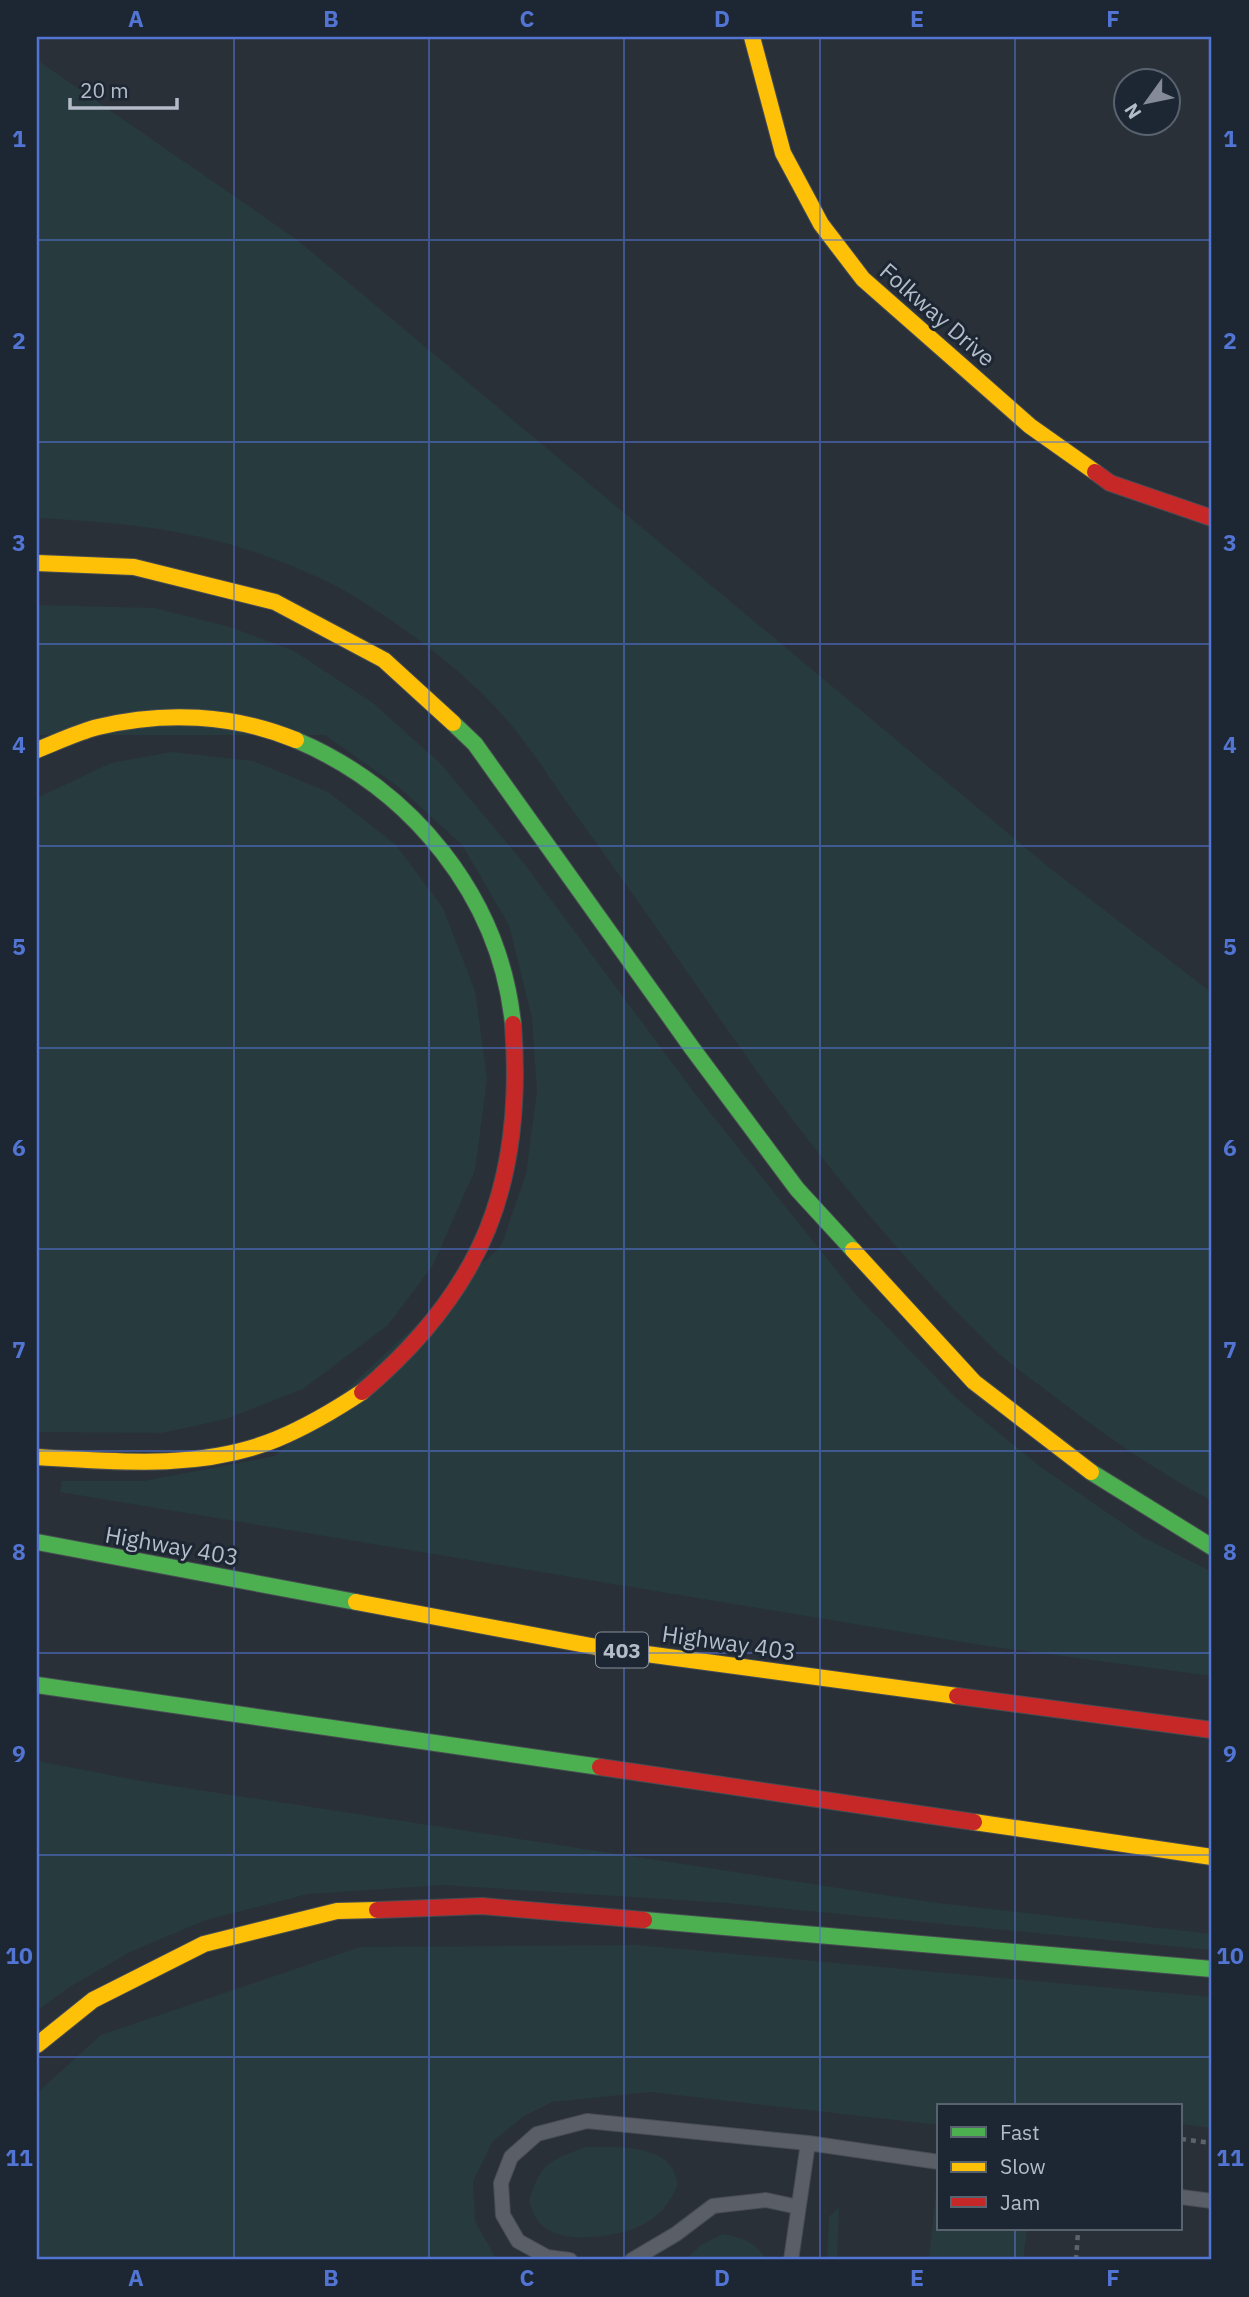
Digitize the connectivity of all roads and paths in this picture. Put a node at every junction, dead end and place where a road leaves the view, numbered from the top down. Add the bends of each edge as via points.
1 (752, 37) edge
2 (1212, 518) edge
3 (37, 563) edge
4 (37, 750) edge
5 (37, 1457) edge
6 (37, 1542) edge
7 (1212, 1547) edge
8 (37, 1685) edge
9 (1212, 1730) edge
10 (1212, 1857) edge
11 (1212, 1969) edge
12 (37, 2045) edge
13 (1182, 2139) edge
14 (808, 2143) junction
15 (1212, 2143) edge
16 (937, 2162) edge
17 (1182, 2197) edge
18 (1212, 2202) edge
19 (798, 2207) junction
20 (1078, 2232) dead end
21 (570, 2260) edge
22 (632, 2260) edge
23 (791, 2260) edge
24 (1076, 2260) edge

1 - 2 main road, Folkway Drive via 783,153 821,224 863,279 1030,426 1110,483
3 - 7 main road via 134,567 275,601 384,660 475,744 797,1189 974,1382 1091,1472
4 - 5 main road via 62,738 131,719 202,716 272,730 337,759 395,801 445,854 484,915 509,982 515,1018 512,1138 502,1187 464,1280 402,1359 322,1418 228,1453 179,1461
6 - 9 main road, Highway 403 / 403 via 602,1648
8 - 10 main road
11 - 12 main road via 482,1906 337,1911 204,1944 93,2000
13 - 15 path
14 - 16 lane
14 - 19 lane
14 - 21 lane via 587,2121 537,2134 511,2157 501,2183 503,2215 518,2241 547,2257
17 - 18 lane
19 - 22 lane via 766,2200 713,2206
19 - 23 lane
20 - 24 path

